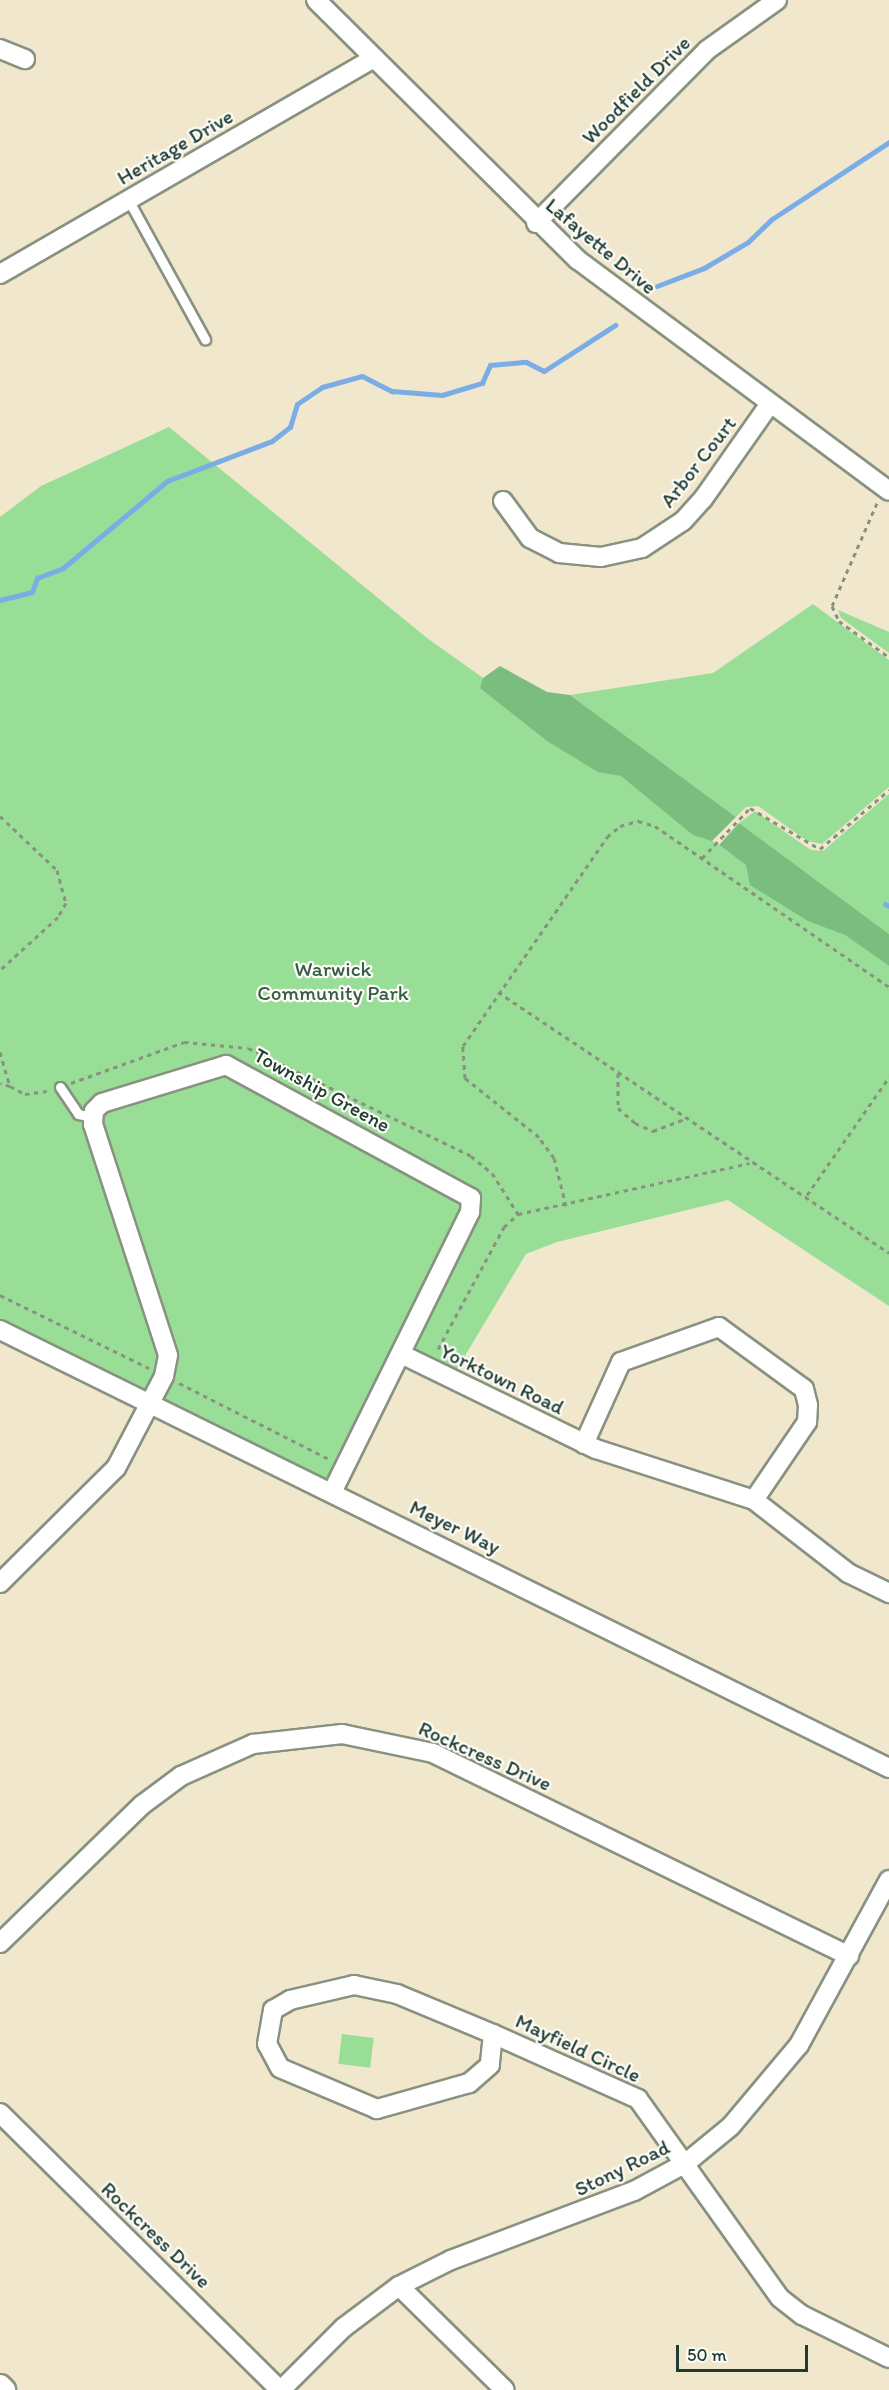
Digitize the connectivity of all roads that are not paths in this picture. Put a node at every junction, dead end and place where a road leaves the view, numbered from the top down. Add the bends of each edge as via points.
1 (316, 0) edge
2 (777, 0) edge
3 (0, 49) edge
4 (26, 59) dead end
5 (374, 59) junction
6 (129, 201) junction
7 (536, 223) junction
8 (0, 274) edge
9 (205, 339) dead end
10 (769, 405) junction
11 (887, 489) edge
12 (503, 501) dead end
13 (60, 1086) dead end
14 (94, 1117) junction
15 (0, 1329) edge
16 (401, 1354) junction
17 (148, 1402) junction
18 (590, 1447) junction
19 (332, 1492) junction
20 (754, 1500) junction
21 (0, 1583) edge
22 (889, 1593) edge
23 (889, 1768) edge
24 (889, 1880) edge
25 (0, 1943) edge
26 (849, 1956) junction
27 (493, 2034) junction
28 (0, 2113) edge
29 (686, 2163) junction
30 (399, 2286) junction
31 (889, 2358) edge
32 (0, 2386) edge
33 (4, 2390) edge
34 (280, 2390) edge
35 (505, 2390) edge

1 - 5 street, Lafayette Drive
2 - 7 street, Woodfield Drive via 708,50
3 - 4 street
5 - 6 street, Heritage Drive
5 - 7 street, Lafayette Drive
6 - 8 street, Heritage Drive
6 - 9 lane
7 - 10 street, Lafayette Drive via 587,268
10 - 11 street, Lafayette Drive
10 - 12 street, Arbor Court via 696,507 642,548 601,557 559,553 530,538
13 - 14 lane via 78,1114
14 - 16 street, Township Greene via 102,1103 226,1065 471,1198 470,1212
14 - 17 street via 168,1355
15 - 17 street, Meyer Way
16 - 18 street, Yorktown Road
16 - 19 street, Township Greene
17 - 19 street, Meyer Way
17 - 21 street via 116,1468
18 - 20 street, Yorktown Road
18 - 20 street via 621,1362 719,1327 804,1389 808,1406 807,1422
19 - 23 street, Meyer Way
20 - 22 street, Yorktown Road via 777,1514 848,1573
24 - 26 street, Stony Road
25 - 26 street, Rockcress Drive via 142,1805 181,1776 253,1744 342,1734 433,1753
26 - 29 street, Stony Road via 799,2045 768,2088
27 - 27 street, Mayfield Circle via 490,2065 469,2083 377,2109 280,2068 267,2044 266,2027 273,2010 290,2000 354,1985 398,1994
27 - 29 street, Mayfield Circle via 638,2099
28 - 34 street, Rockcress Drive
29 - 30 street, Stony Road via 612,2201 451,2260
29 - 31 street, Mayfield Circle via 780,2298 802,2315
30 - 34 street, Stony Road via 343,2328
30 - 35 street
32 - 33 street

